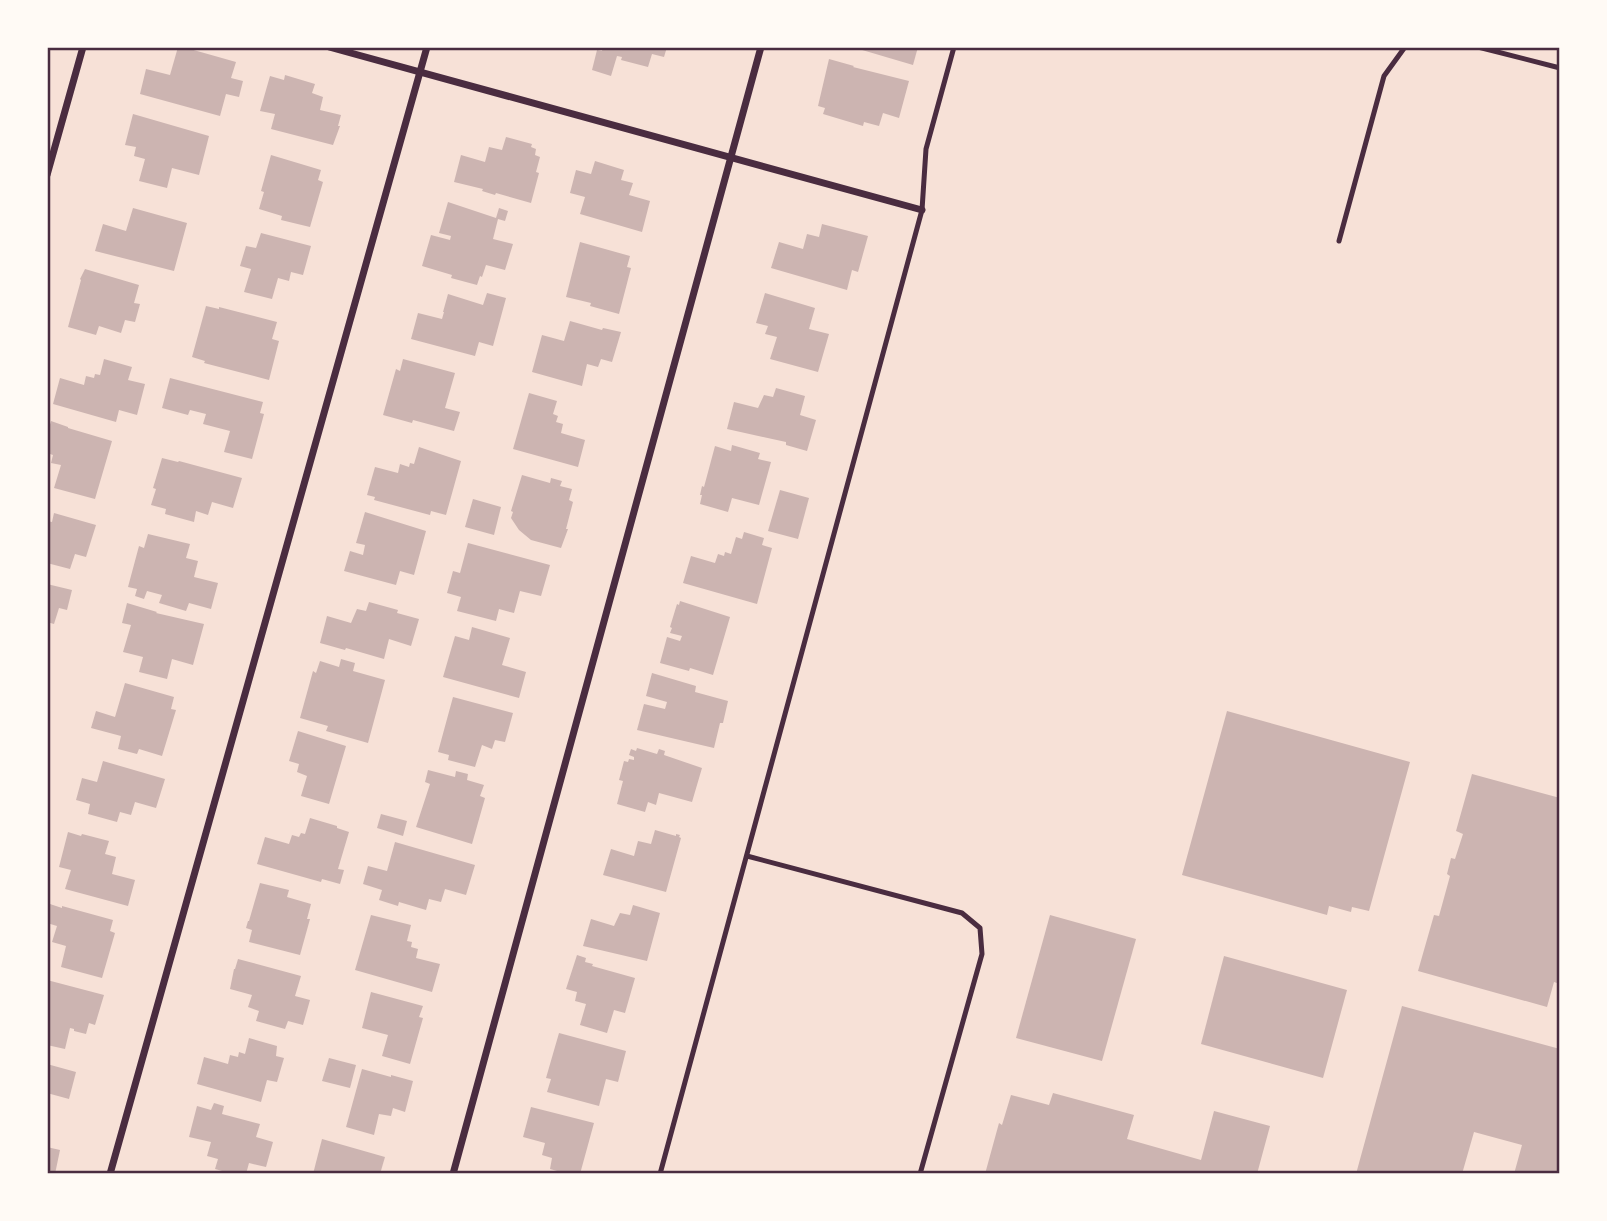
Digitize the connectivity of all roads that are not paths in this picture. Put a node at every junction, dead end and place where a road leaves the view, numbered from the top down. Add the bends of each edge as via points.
1 (83, 47) edge
2 (329, 47) edge
3 (427, 47) edge
4 (761, 47) edge
5 (954, 47) edge
6 (1405, 47) edge
7 (1478, 47) edge
8 (1560, 68) edge
9 (421, 71) junction
10 (731, 158) junction
11 (47, 174) edge
12 (922, 210) junction
13 (1339, 241) dead end
14 (747, 856) junction
15 (110, 1174) edge
16 (453, 1174) edge
17 (660, 1174) edge
18 (920, 1174) edge

1 - 11 street
2 - 9 street
3 - 9 street
4 - 10 street
5 - 12 lane via 926,149
6 - 13 lane via 1384,76
7 - 8 lane
9 - 10 street
9 - 15 street
10 - 12 street
10 - 16 street
12 - 14 lane
14 - 17 lane
14 - 18 lane via 962,913 981,928 982,954

